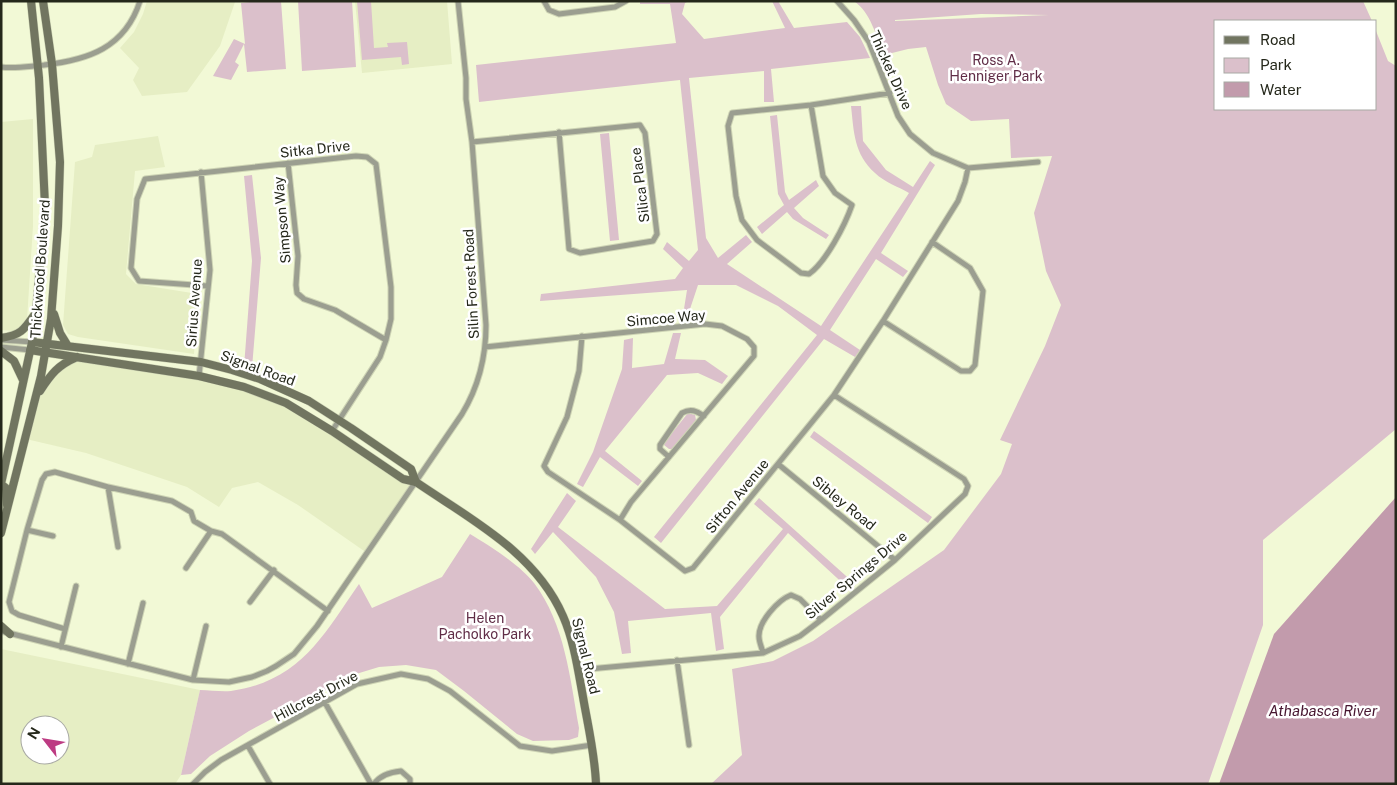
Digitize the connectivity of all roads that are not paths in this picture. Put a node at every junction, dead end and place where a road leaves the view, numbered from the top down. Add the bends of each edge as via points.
1 (31, 1) edge
2 (43, 1) edge
3 (140, 1) edge
4 (458, 1) edge
5 (544, 1) edge
6 (626, 1) edge
7 (837, 1) edge
8 (52, 64) junction
9 (38, 66) junction
10 (1, 67) edge
11 (890, 93) junction
12 (811, 105) junction
13 (559, 132) junction
14 (472, 142) junction
15 (1038, 162) dead end
16 (288, 163) junction
17 (968, 168) junction
18 (201, 172) junction
19 (932, 242) junction
20 (208, 286) junction
21 (52, 302) junction
22 (36, 313) junction
23 (883, 321) junction
24 (582, 336) junction
25 (1, 339) edge
26 (386, 340) junction
27 (48, 344) junction
28 (31, 346) junction
29 (68, 346) junction
30 (1, 347) edge
31 (486, 347) junction
32 (1, 351) edge
33 (46, 352) junction
34 (77, 357) junction
35 (201, 362) junction
36 (199, 376) junction
37 (24, 382) junction
38 (834, 395) junction
39 (36, 397) junction
40 (704, 416) junction
41 (339, 420) junction
42 (332, 431) junction
43 (669, 457) junction
44 (778, 464) junction
45 (416, 482) junction
46 (1, 484) edge
47 (108, 487) junction
48 (8, 507) junction
49 (620, 520) junction
50 (27, 530) junction
51 (211, 531) junction
52 (1, 533) edge
53 (53, 536) dead end
54 (118, 547) dead end
55 (895, 560) junction
56 (186, 568) dead end
57 (274, 570) junction
58 (76, 586) dead end
59 (250, 602) dead end
60 (143, 603) dead end
61 (328, 611) junction
62 (821, 620) junction
63 (1, 626) edge
64 (206, 626) dead end
65 (65, 629) junction
66 (1, 632) edge
67 (10, 634) junction
68 (61, 647) junction
69 (763, 652) junction
70 (676, 660) junction
71 (128, 664) junction
72 (578, 670) junction
73 (193, 680) junction
74 (324, 701) junction
75 (592, 745) junction
76 (688, 745) dead end
77 (248, 746) junction
78 (193, 784) edge
79 (270, 784) edge
80 (371, 784) edge
81 (374, 784) edge
82 (410, 784) edge
83 (596, 784) edge

1 - 9 main road, Thickwood Boulevard
2 - 8 main road, Thickwood Boulevard
3 - 8 street via 129,23 107,47 84,58
4 - 14 street, Silin Forest Road
5 - 6 street via 549,10 559,14 615,7
7 - 11 street, Thicket Drive via 869,42
8 - 9 street
8 - 21 main road, Thickwood Boulevard via 60,162
9 - 10 street
9 - 22 main road, Thickwood Boulevard via 45,206
11 - 12 street
11 - 17 street, Thicket Drive via 898,116 910,134 933,153
12 - 12 street via 732,113 728,126 742,220 757,240 801,273 809,274 816,269 846,222 852,205 835,193 823,176
13 - 13 street, Silica Place via 569,249 580,253 653,241 657,234 645,133 640,126
13 - 14 street, Silica Place
14 - 31 street, Silin Forest Road
15 - 17 street, Thicket Drive
16 - 18 street, Sitka Drive
16 - 26 street, Simpson Way via 298,256 297,293 304,299 336,310
16 - 26 street, Sitka Drive via 356,156 367,157 376,164 392,298
17 - 19 street, Sifton Avenue via 958,200
18 - 20 street, Sirius Avenue via 210,270
18 - 20 street, Sitka Drive via 145,179 137,199 131,268 139,281
19 - 23 street, Sifton Avenue
19 - 23 street via 970,268 983,291 975,365 970,370 961,371
20 - 35 street, Sirius Avenue
21 - 27 main road, Thickwood Boulevard
21 - 29 main road via 56,322
22 - 25 main road via 21,332
22 - 28 main road, Thickwood Boulevard
23 - 38 street, Sifton Avenue
24 - 31 street, Simcoe Way
24 - 40 street, Simcoe Way via 705,324 722,326 747,339 754,347 754,356
24 - 49 street, Sifton Avenue via 579,370 567,417 544,466 548,472
25 - 28 street
26 - 41 street, Sitka Drive via 375,367
27 - 28 main road, Signal Road
27 - 29 main road, Signal Road
27 - 33 main road, Thickwood Boulevard
28 - 30 street
28 - 33 main road, Signal Road
28 - 37 main road, Thickwood Boulevard
29 - 35 main road, Signal Road
31 - 45 street, Silin Forest Road via 478,382 468,406
32 - 37 main road via 14,361
33 - 34 main road, Signal Road
33 - 39 main road, Thickwood Boulevard
34 - 36 main road, Signal Road
34 - 39 main road via 63,363 51,374
35 - 36 street, Sirius Avenue
35 - 41 main road, Signal Road via 285,390
36 - 42 main road, Signal Road via 244,387 286,403
37 - 46 main road, Thickwood Boulevard
38 - 44 street, Sifton Avenue
38 - 55 street, Silver Springs Drive via 964,479 968,486 965,494
39 - 48 main road, Thickwood Boulevard
40 - 43 street, Simcoe Way
40 - 43 street via 694,410 682,413 660,445
41 - 42 street, Sitka Drive
41 - 45 main road, Signal Road via 411,469
42 - 45 main road, Signal Road via 403,479
43 - 49 street, Simcoe Way via 630,502
44 - 49 street, Sifton Avenue via 693,568 686,571
44 - 55 street, Sibley Road
45 - 61 street, Silin Forest Road
45 - 72 main road, Signal Road via 502,541 535,571 564,616
46 - 48 main road via 6,488
47 - 50 street via 55,472 46,474
47 - 51 street via 172,501 191,512 194,521
47 - 54 street
48 - 52 main road, Thickwood Boulevard
50 - 53 street
50 - 65 street via 9,602 12,611
51 - 56 street
51 - 57 street via 222,534
55 - 62 street, Silver Springs Drive
57 - 59 street
57 - 61 street
58 - 65 street
60 - 71 street
61 - 73 street, Silin Forest Road via 294,654 276,666 240,680
62 - 69 street, Silver Springs Drive via 800,636
62 - 69 street via 800,599 783,598 761,624 759,638
63 - 67 main road
64 - 73 street
65 - 68 street
66 - 67 street, Silin Forest Road
67 - 68 street, Silin Forest Road
68 - 71 street, Silin Forest Road
69 - 70 street, Silver Springs Drive
70 - 72 street, Silver Springs Drive
70 - 76 street
71 - 73 street, Silin Forest Road
72 - 75 main road, Signal Road
74 - 75 street, Hillcrest Drive via 356,684 401,674 428,679 450,691 520,746 552,751
74 - 77 street, Hillcrest Drive
74 - 80 street
75 - 83 main road, Signal Road
77 - 78 street, Hillcrest Drive via 222,760
77 - 79 street
81 - 82 street via 377,779 401,771 410,779

